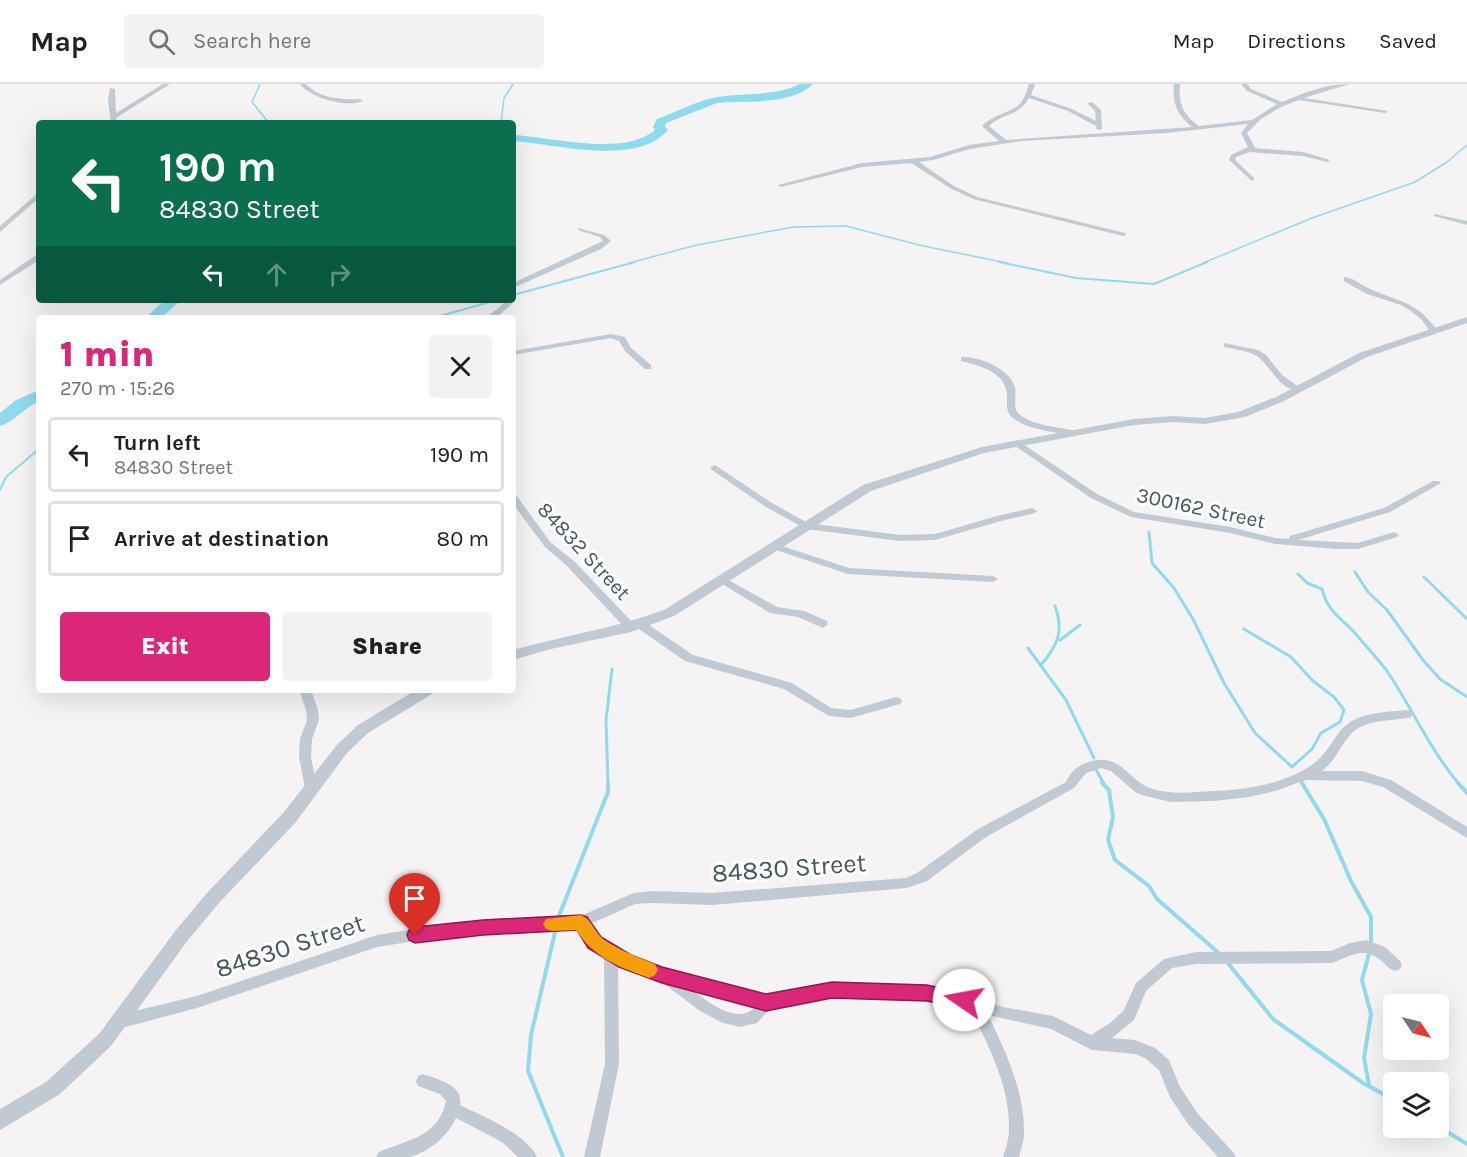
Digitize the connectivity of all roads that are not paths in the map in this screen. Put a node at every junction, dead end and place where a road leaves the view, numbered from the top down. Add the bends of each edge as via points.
1 (167, 84) edge
2 (303, 84) edge
3 (1032, 84) edge
4 (1177, 84) edge
5 (1244, 84) edge
6 (1346, 84) edge
7 (112, 89) dead end
8 (1029, 96) junction
9 (1300, 99) junction
10 (360, 101) dead end
11 (1090, 103) dead end
12 (1284, 105) junction
13 (1385, 111) dead end
14 (113, 120) edge
15 (1254, 122) junction
16 (1098, 125) junction
17 (1198, 128) junction
18 (1102, 134) junction
19 (1005, 142) junction
20 (1250, 150) junction
21 (1327, 160) dead end
22 (913, 161) junction
23 (1252, 179) dead end
24 (781, 185) dead end
25 (36, 197) edge
26 (1436, 215) dead end
27 (1467, 223) edge
28 (580, 229) dead end
29 (0, 231) edge
30 (1123, 234) dead end
31 (36, 260) edge
32 (1347, 279) dead end
33 (0, 283) edge
34 (516, 285) edge
35 (508, 303) edge
36 (494, 315) edge
37 (1467, 320) edge
38 (1434, 331) junction
39 (1227, 345) dead end
40 (516, 352) edge
41 (964, 359) dead end
42 (648, 367) dead end
43 (1298, 389) junction
44 (1073, 433) junction
45 (1017, 443) junction
46 (715, 468) dead end
47 (1436, 483) dead end
48 (516, 501) edge
49 (1032, 511) dead end
50 (806, 526) junction
51 (1394, 535) dead end
52 (1275, 542) junction
53 (776, 548) junction
54 (993, 579) dead end
55 (723, 580) junction
56 (823, 624) dead end
57 (635, 626) junction
58 (516, 655) edge
59 (306, 693) edge
60 (422, 693) edge
61 (896, 701) dead end
62 (1407, 714) dead end
63 (1306, 775) junction
64 (311, 788) junction
65 (1467, 832) edge
66 (581, 922) junction
67 (611, 954) junction
68 (1395, 966) dead end
69 (662, 975) junction
70 (766, 1003) junction
71 (976, 1006) junction
72 (118, 1022) junction
73 (1092, 1043) junction
74 (423, 1081) dead end
75 (453, 1109) junction
76 (0, 1120) edge
77 (384, 1157) edge
78 (529, 1157) edge
79 (592, 1157) edge
80 (1011, 1157) edge
81 (1228, 1157) edge

1 - 14 street
2 - 10 street via 315,94
3 - 8 street
4 - 17 street via 1176,105
5 - 12 street
6 - 9 street
7 - 14 street
8 - 16 street
8 - 19 street via 1018,109 987,124 987,129
9 - 12 street
9 - 13 street
11 - 16 street via 1098,110
12 - 15 street
15 - 17 street
15 - 20 street via 1244,133
16 - 18 street
17 - 18 street
18 - 19 street
19 - 22 street
20 - 21 street
20 - 23 street via 1233,156 1232,160
22 - 24 street via 862,165
22 - 30 street via 975,198
25 - 29 street
26 - 27 street
28 - 34 street via 607,241
31 - 33 street
32 - 38 street via 1418,311
35 - 36 street
37 - 38 street
38 - 43 street via 1363,355
39 - 43 street via 1255,352
40 - 42 street via 615,336
41 - 44 street via 990,367 1008,381 1011,409 1021,420
43 - 44 street via 1255,411 1224,419 1154,420
44 - 45 street
45 - 50 street via 982,450 867,488
45 - 52 street, 300162 Street via 1094,496 1131,514 1230,530
46 - 50 street
47 - 52 street via 1387,510
48 - 57 street, 84832 Street via 548,545
49 - 50 street via 918,539
50 - 53 street
51 - 52 street, 300162 Street via 1352,547
53 - 54 street via 848,571
53 - 55 street
55 - 56 street via 774,610 800,614
55 - 57 street via 669,613
57 - 58 street
57 - 61 street, 84832 Street via 689,658 788,686 829,712 851,714
59 - 64 street via 313,720 305,748
60 - 64 street via 363,729
62 - 63 street, 84830 Street via 1348,729 1328,758
63 - 65 street via 1362,776 1387,783
63 - 66 street, 84830 Street via 1250,792 1167,796 1147,793 1113,766 1101,762 1077,772 1070,784 982,833 922,877 907,883 712,899 652,897 623,903
64 - 72 street via 289,818 182,935
66 - 67 street via 595,943
66 - 72 street, 84830 Street via 444,931 377,941 197,1002
67 - 69 street
67 - 79 street via 612,1064
68 - 73 street via 1385,954 1366,945 1352,946 1332,957 1196,958 1169,963 1141,987 1129,1015
69 - 70 street
69 - 70 street via 698,1003 723,1016 753,1018
70 - 71 street via 832,990 927,993
71 - 73 street via 1053,1023
71 - 80 street via 1000,1057 1014,1106 1017,1130
72 - 76 street via 105,1040 53,1089
73 - 81 street via 1135,1047 1150,1053 1164,1065 1175,1092 1193,1119
74 - 75 street via 445,1089 454,1099
75 - 77 street via 428,1142
75 - 78 street via 507,1137

